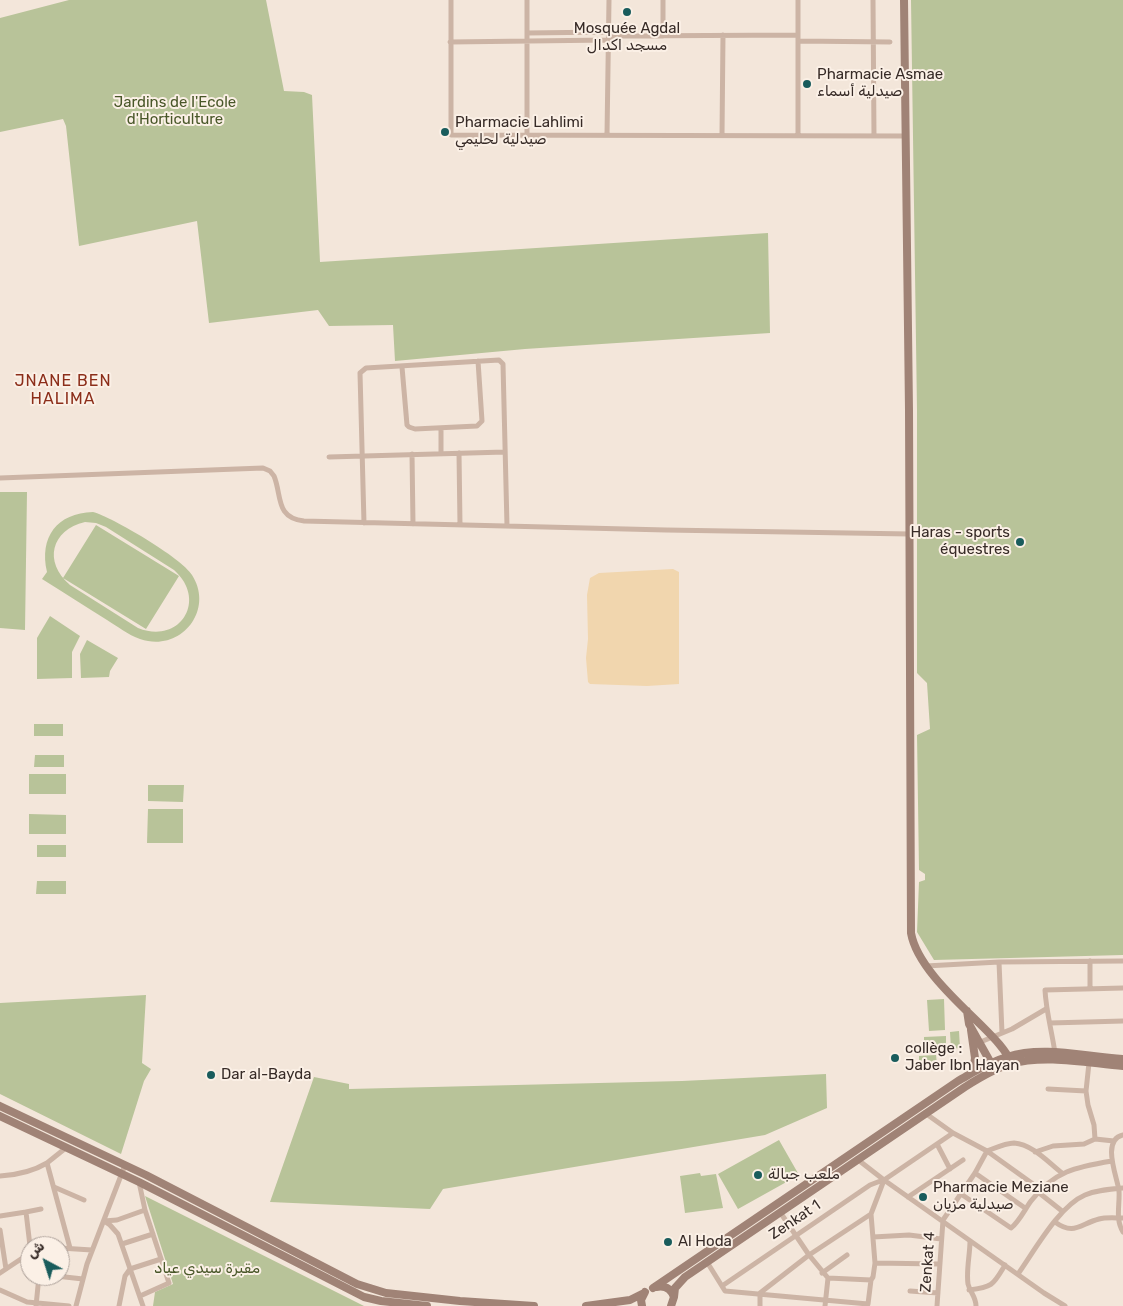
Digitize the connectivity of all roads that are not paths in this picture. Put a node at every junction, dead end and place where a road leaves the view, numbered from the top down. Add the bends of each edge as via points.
1 (451, 0) edge
2 (527, 0) edge
3 (610, 0) edge
4 (663, 0) edge
5 (798, 0) edge
6 (873, 0) edge
7 (904, 0) edge
8 (609, 32) junction
9 (527, 33) junction
10 (723, 35) junction
11 (617, 36) junction
12 (663, 36) junction
13 (798, 38) junction
14 (609, 40) junction
15 (873, 41) junction
16 (450, 42) junction
17 (527, 42) junction
18 (890, 42) dead end
19 (528, 134) junction
20 (607, 135) junction
21 (722, 135) junction
22 (798, 135) junction
23 (874, 136) junction
24 (904, 136) junction
25 (478, 361) junction
26 (402, 367) junction
27 (440, 428) junction
28 (505, 452) junction
29 (458, 453) junction
30 (412, 454) junction
31 (441, 454) junction
32 (361, 455) junction
33 (329, 457) dead end
34 (0, 478) edge
35 (364, 523) junction
36 (413, 524) junction
37 (460, 525) junction
38 (507, 526) junction
39 (910, 534) junction
40 (1090, 961) junction
41 (1123, 961) edge
42 (999, 962) junction
43 (926, 966) junction
44 (1090, 988) junction
45 (1123, 988) edge
46 (1046, 1009) junction
47 (967, 1010) junction
48 (1123, 1021) edge
49 (1050, 1022) junction
50 (1002, 1033) junction
51 (993, 1037) junction
52 (976, 1044) junction
53 (1055, 1056) junction
54 (1123, 1059) edge
55 (1010, 1060) junction
56 (990, 1062) junction
57 (1089, 1063) junction
58 (1123, 1066) edge
59 (995, 1070) junction
60 (973, 1072) junction
61 (1048, 1089) dead end
62 (1086, 1091) junction
63 (0, 1106) edge
64 (925, 1113) junction
65 (0, 1116) edge
66 (953, 1133) junction
67 (1123, 1134) edge
68 (1095, 1139) junction
69 (73, 1140) junction
70 (1114, 1141) junction
71 (937, 1144) junction
72 (66, 1147) junction
73 (987, 1151) junction
74 (1035, 1152) junction
75 (854, 1156) junction
76 (963, 1160) dead end
77 (1112, 1161) junction
78 (46, 1163) junction
79 (125, 1165) junction
80 (950, 1169) junction
81 (975, 1173) junction
82 (1062, 1173) junction
83 (122, 1174) junction
84 (0, 1176) edge
85 (884, 1180) junction
86 (139, 1182) junction
87 (54, 1187) junction
88 (1121, 1188) edge
89 (1039, 1190) junction
90 (961, 1194) junction
91 (908, 1197) junction
92 (84, 1200) dead end
93 (1025, 1208) junction
94 (41, 1209) dead end
95 (145, 1210) junction
96 (1062, 1211) junction
97 (26, 1212) junction
98 (780, 1212) junction
99 (872, 1214) junction
100 (0, 1216) edge
101 (1120, 1218) edge
102 (943, 1220) junction
103 (104, 1221) junction
104 (1055, 1222) junction
105 (0, 1230) edge
106 (1123, 1232) edge
107 (153, 1234) junction
108 (795, 1234) junction
109 (29, 1236) edge
110 (67, 1236) edge
111 (873, 1237) junction
112 (941, 1239) junction
113 (970, 1241) junction
114 (122, 1244) junction
115 (70, 1248) edge
116 (92, 1250) junction
117 (809, 1255) junction
118 (847, 1256) dead end
119 (162, 1259) junction
120 (20, 1260) edge
121 (707, 1262) junction
122 (875, 1263) junction
123 (939, 1264) junction
124 (1006, 1265) junction
125 (6, 1269) junction
126 (130, 1269) junction
127 (320, 1271) junction
128 (0, 1272) edge
129 (822, 1273) junction
130 (1018, 1274) junction
131 (70, 1278) edge
132 (828, 1278) junction
133 (83, 1279) junction
134 (871, 1280) junction
135 (123, 1285) junction
136 (135, 1285) junction
137 (38, 1286) edge
138 (722, 1286) junction
139 (653, 1288) junction
140 (0, 1290) edge
141 (969, 1290) junction
142 (910, 1291) dead end
143 (644, 1293) junction
144 (760, 1293) junction
145 (938, 1293) junction
146 (140, 1296) junction
147 (434, 1302) edge
148 (673, 1302) edge
149 (826, 1303) edge
150 (36, 1304) edge
151 (510, 1305) edge
152 (861, 1305) edge
153 (1063, 1305) edge
154 (70, 1306) edge
155 (76, 1306) edge
156 (119, 1306) edge
157 (143, 1306) edge
158 (427, 1306) edge
159 (534, 1306) edge
160 (586, 1306) edge
161 (642, 1306) edge
162 (760, 1306) edge
163 (937, 1306) edge
164 (976, 1306) edge

1 - 16 street
2 - 9 street
3 - 8 street
4 - 12 street
5 - 13 street
6 - 15 street
7 - 24 main road
8 - 9 street
8 - 11 street
8 - 14 street
9 - 17 street
10 - 12 street
10 - 13 street
10 - 21 street
11 - 12 street
11 - 14 street
13 - 15 street
13 - 22 street
14 - 17 street
14 - 20 street
15 - 18 street
15 - 23 street
16 - 17 street
16 - 19 street via 451,135
17 - 19 street
19 - 20 street
20 - 21 street
21 - 22 street
22 - 23 street
23 - 24 street
24 - 39 main road
25 - 26 street
25 - 27 street via 482,421 477,426
25 - 28 street via 499,360 503,364
26 - 27 street via 408,428
26 - 32 street via 366,368 360,373
27 - 31 street
28 - 29 street
28 - 38 street
29 - 31 street
29 - 37 street
30 - 31 street
30 - 32 street
30 - 36 street
32 - 33 street
32 - 35 street
34 - 35 street via 263,468 274,476 282,508 294,519
35 - 36 street
36 - 37 street
37 - 38 street
38 - 39 street
39 - 43 main road via 911,933 914,947
40 - 41 street
40 - 42 street
40 - 44 street
42 - 43 street
42 - 50 street
43 - 47 main road
44 - 45 street
44 - 46 street via 1046,990
46 - 49 street
46 - 50 street
47 - 51 main road
47 - 52 main road
48 - 49 street
49 - 53 street
50 - 51 street
51 - 52 street
51 - 55 main road
52 - 56 main road
52 - 60 main road
53 - 54 main road
53 - 55 main road via 1034,1061
53 - 57 main road
55 - 56 main road
55 - 59 main road
56 - 59 main road
56 - 60 main road
57 - 58 main road
57 - 62 street
59 - 64 main road via 964,1086
60 - 75 main road
61 - 62 street
62 - 68 street
63 - 69 main road
64 - 66 street
64 - 75 main road
65 - 72 main road
66 - 71 street, Zenkat 1
66 - 73 street
67 - 70 street
68 - 70 street
68 - 74 street via 1084,1144 1053,1146
69 - 72 street
69 - 79 main road
70 - 77 street
71 - 80 street
71 - 85 street, Zenkat 1
72 - 78 street
72 - 83 main road
73 - 74 street via 1013,1143
73 - 81 street
73 - 89 street
74 - 82 street
75 - 85 street
75 - 98 main road
75 - 139 main road
76 - 80 street
77 - 82 street
77 - 88 street
78 - 84 street via 30,1171
78 - 87 street
79 - 83 street
79 - 127 main road
80 - 91 street
81 - 90 street
81 - 93 street
82 - 89 street
83 - 86 main road
83 - 103 street
85 - 91 street
85 - 99 street
85 - 108 street, Zenkat 1 via 870,1185
86 - 95 street
86 - 127 main road
87 - 92 street
87 - 110 street
88 - 96 street via 1084,1196
88 - 101 street
89 - 93 street
89 - 96 street
90 - 93 street via 1011,1228
90 - 102 street
91 - 102 street
94 - 97 street
95 - 103 street
95 - 107 street
96 - 104 street
97 - 100 street
97 - 109 street
98 - 108 street
98 - 121 main road
99 - 111 street
99 - 117 street
101 - 104 street via 1099,1219 1072,1230
101 - 106 street
102 - 112 street, Zenkat 4
102 - 113 street
103 - 114 street
103 - 116 street
104 - 130 street
105 - 125 street
107 - 114 street
107 - 119 street
108 - 117 street
108 - 138 street, Zenkat 1
111 - 112 street via 909,1235
111 - 122 street
112 - 123 street, Zenkat 4
113 - 124 street
113 - 141 street
114 - 126 street
115 - 116 street
116 - 133 street
117 - 129 street
117 - 144 street
118 - 129 street
119 - 126 street
119 - 146 street via 169,1283
120 - 125 street
121 - 138 street
121 - 148 main road via 679,1282
122 - 123 street
122 - 134 street
123 - 145 street, Zenkat 4
124 - 130 street
124 - 141 street via 988,1288
125 - 128 street
126 - 135 street
126 - 136 street
127 - 147 main road via 386,1293
127 - 158 main road via 372,1300
129 - 132 street
130 - 153 street
131 - 133 street
132 - 134 street
132 - 149 street
133 - 155 street
134 - 152 street via 868,1304
135 - 136 street
135 - 156 street
136 - 146 street
137 - 150 street
138 - 144 street via 725,1291
139 - 143 main road
139 - 148 main road via 667,1288
140 - 150 street
141 - 164 street
142 - 145 street
143 - 160 main road via 630,1300
143 - 161 main road
144 - 149 street
144 - 162 street
145 - 163 street, Zenkat 4
146 - 157 street
147 - 151 main road
149 - 152 street
150 - 154 street
151 - 159 main road

